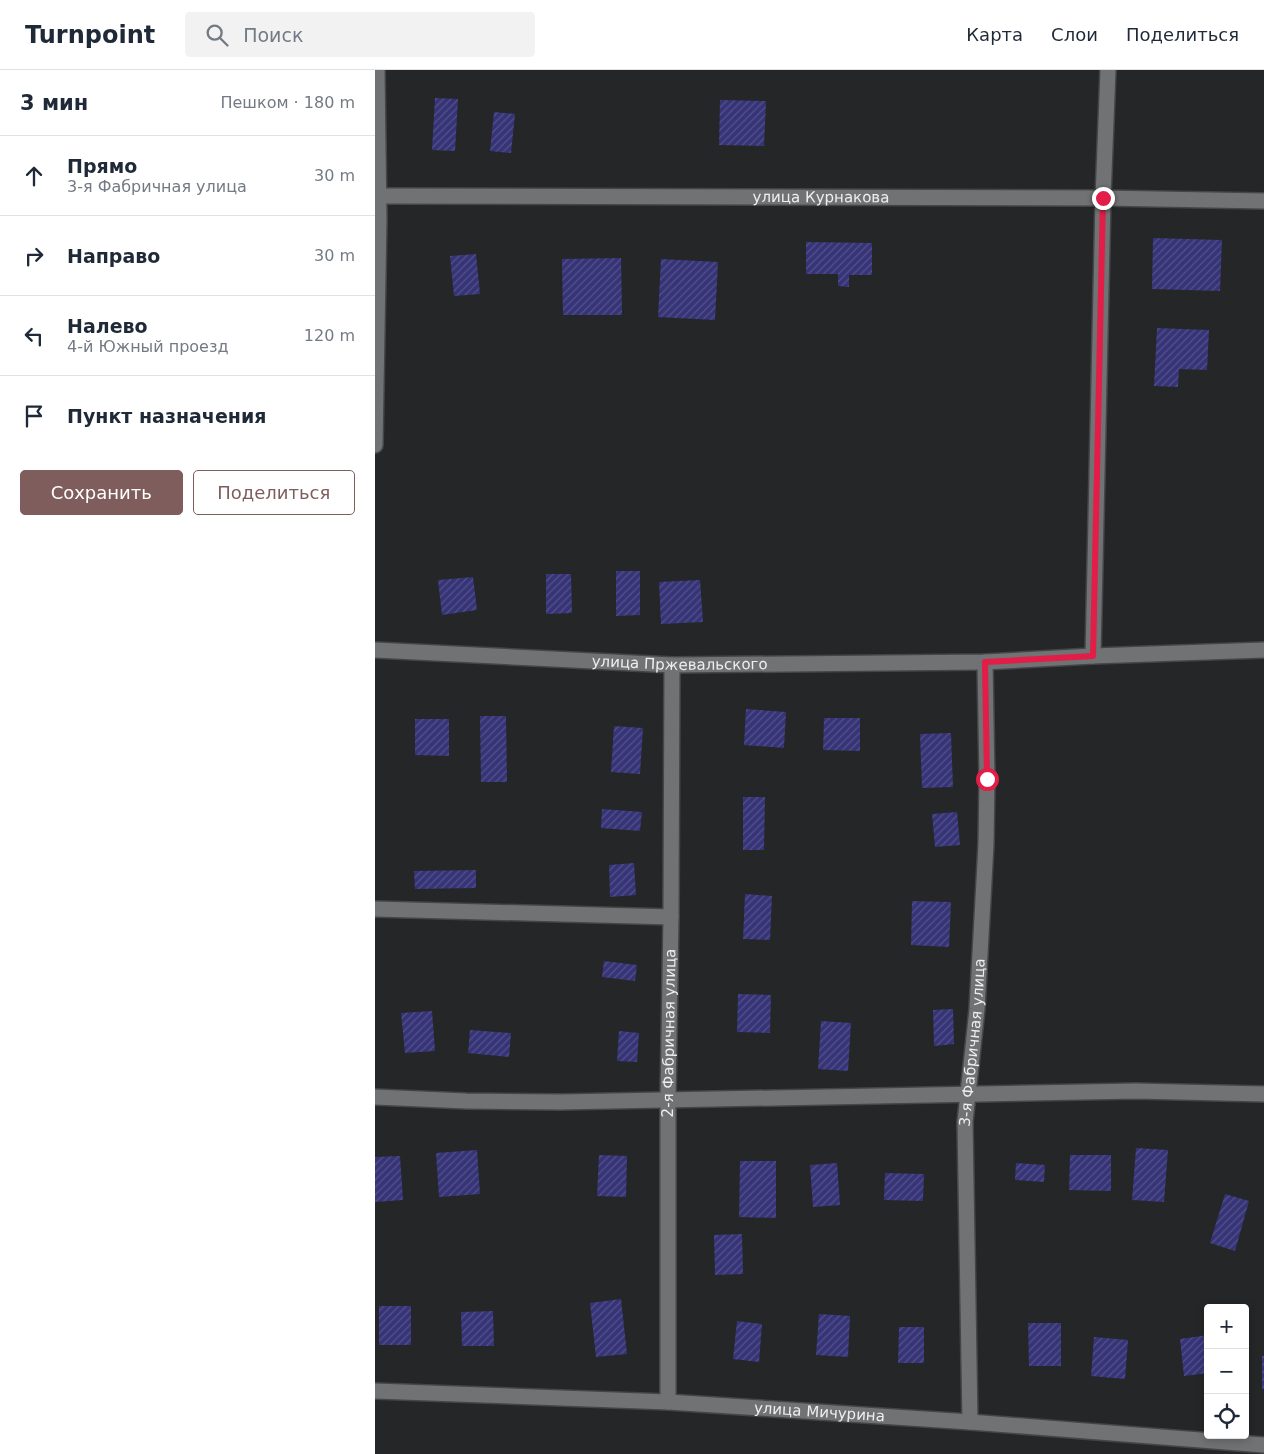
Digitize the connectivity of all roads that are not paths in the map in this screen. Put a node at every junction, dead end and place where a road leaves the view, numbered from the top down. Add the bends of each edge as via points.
1 (377, 70) edge
2 (1108, 70) edge
3 (379, 196) junction
4 (1103, 198) junction
5 (1264, 201) edge
6 (375, 444) edge
7 (375, 650) edge
8 (1264, 650) edge
9 (1093, 656) junction
10 (985, 662) junction
11 (672, 665) junction
12 (375, 909) edge
13 (671, 917) junction
14 (1264, 1094) edge
15 (967, 1095) junction
16 (375, 1097) edge
17 (668, 1099) junction
18 (375, 1391) edge
19 (668, 1402) junction
20 (970, 1422) junction
21 (1264, 1445) edge

1 - 3 street
2 - 4 street
3 - 4 street, улица Курнакова
3 - 6 street
4 - 5 street, улица Курнакова
4 - 9 street
7 - 11 street, улица Пржевальского
8 - 9 street
9 - 10 street, улица Пржевальского
10 - 11 street, улица Пржевальского
10 - 15 street, 3-я Фабричная улица via 985,863 977,1009
11 - 13 street, 2-я Фабричная улица
12 - 13 street
13 - 17 street, 2-я Фабричная улица
14 - 15 street via 1172,1091
15 - 17 street
15 - 20 street, 3-я Фабричная улица
16 - 17 street via 512,1102
17 - 19 street, 2-я Фабричная улица
18 - 19 street, улица Мичурина
19 - 20 street, улица Мичурина
20 - 21 street, улица Мичурина

